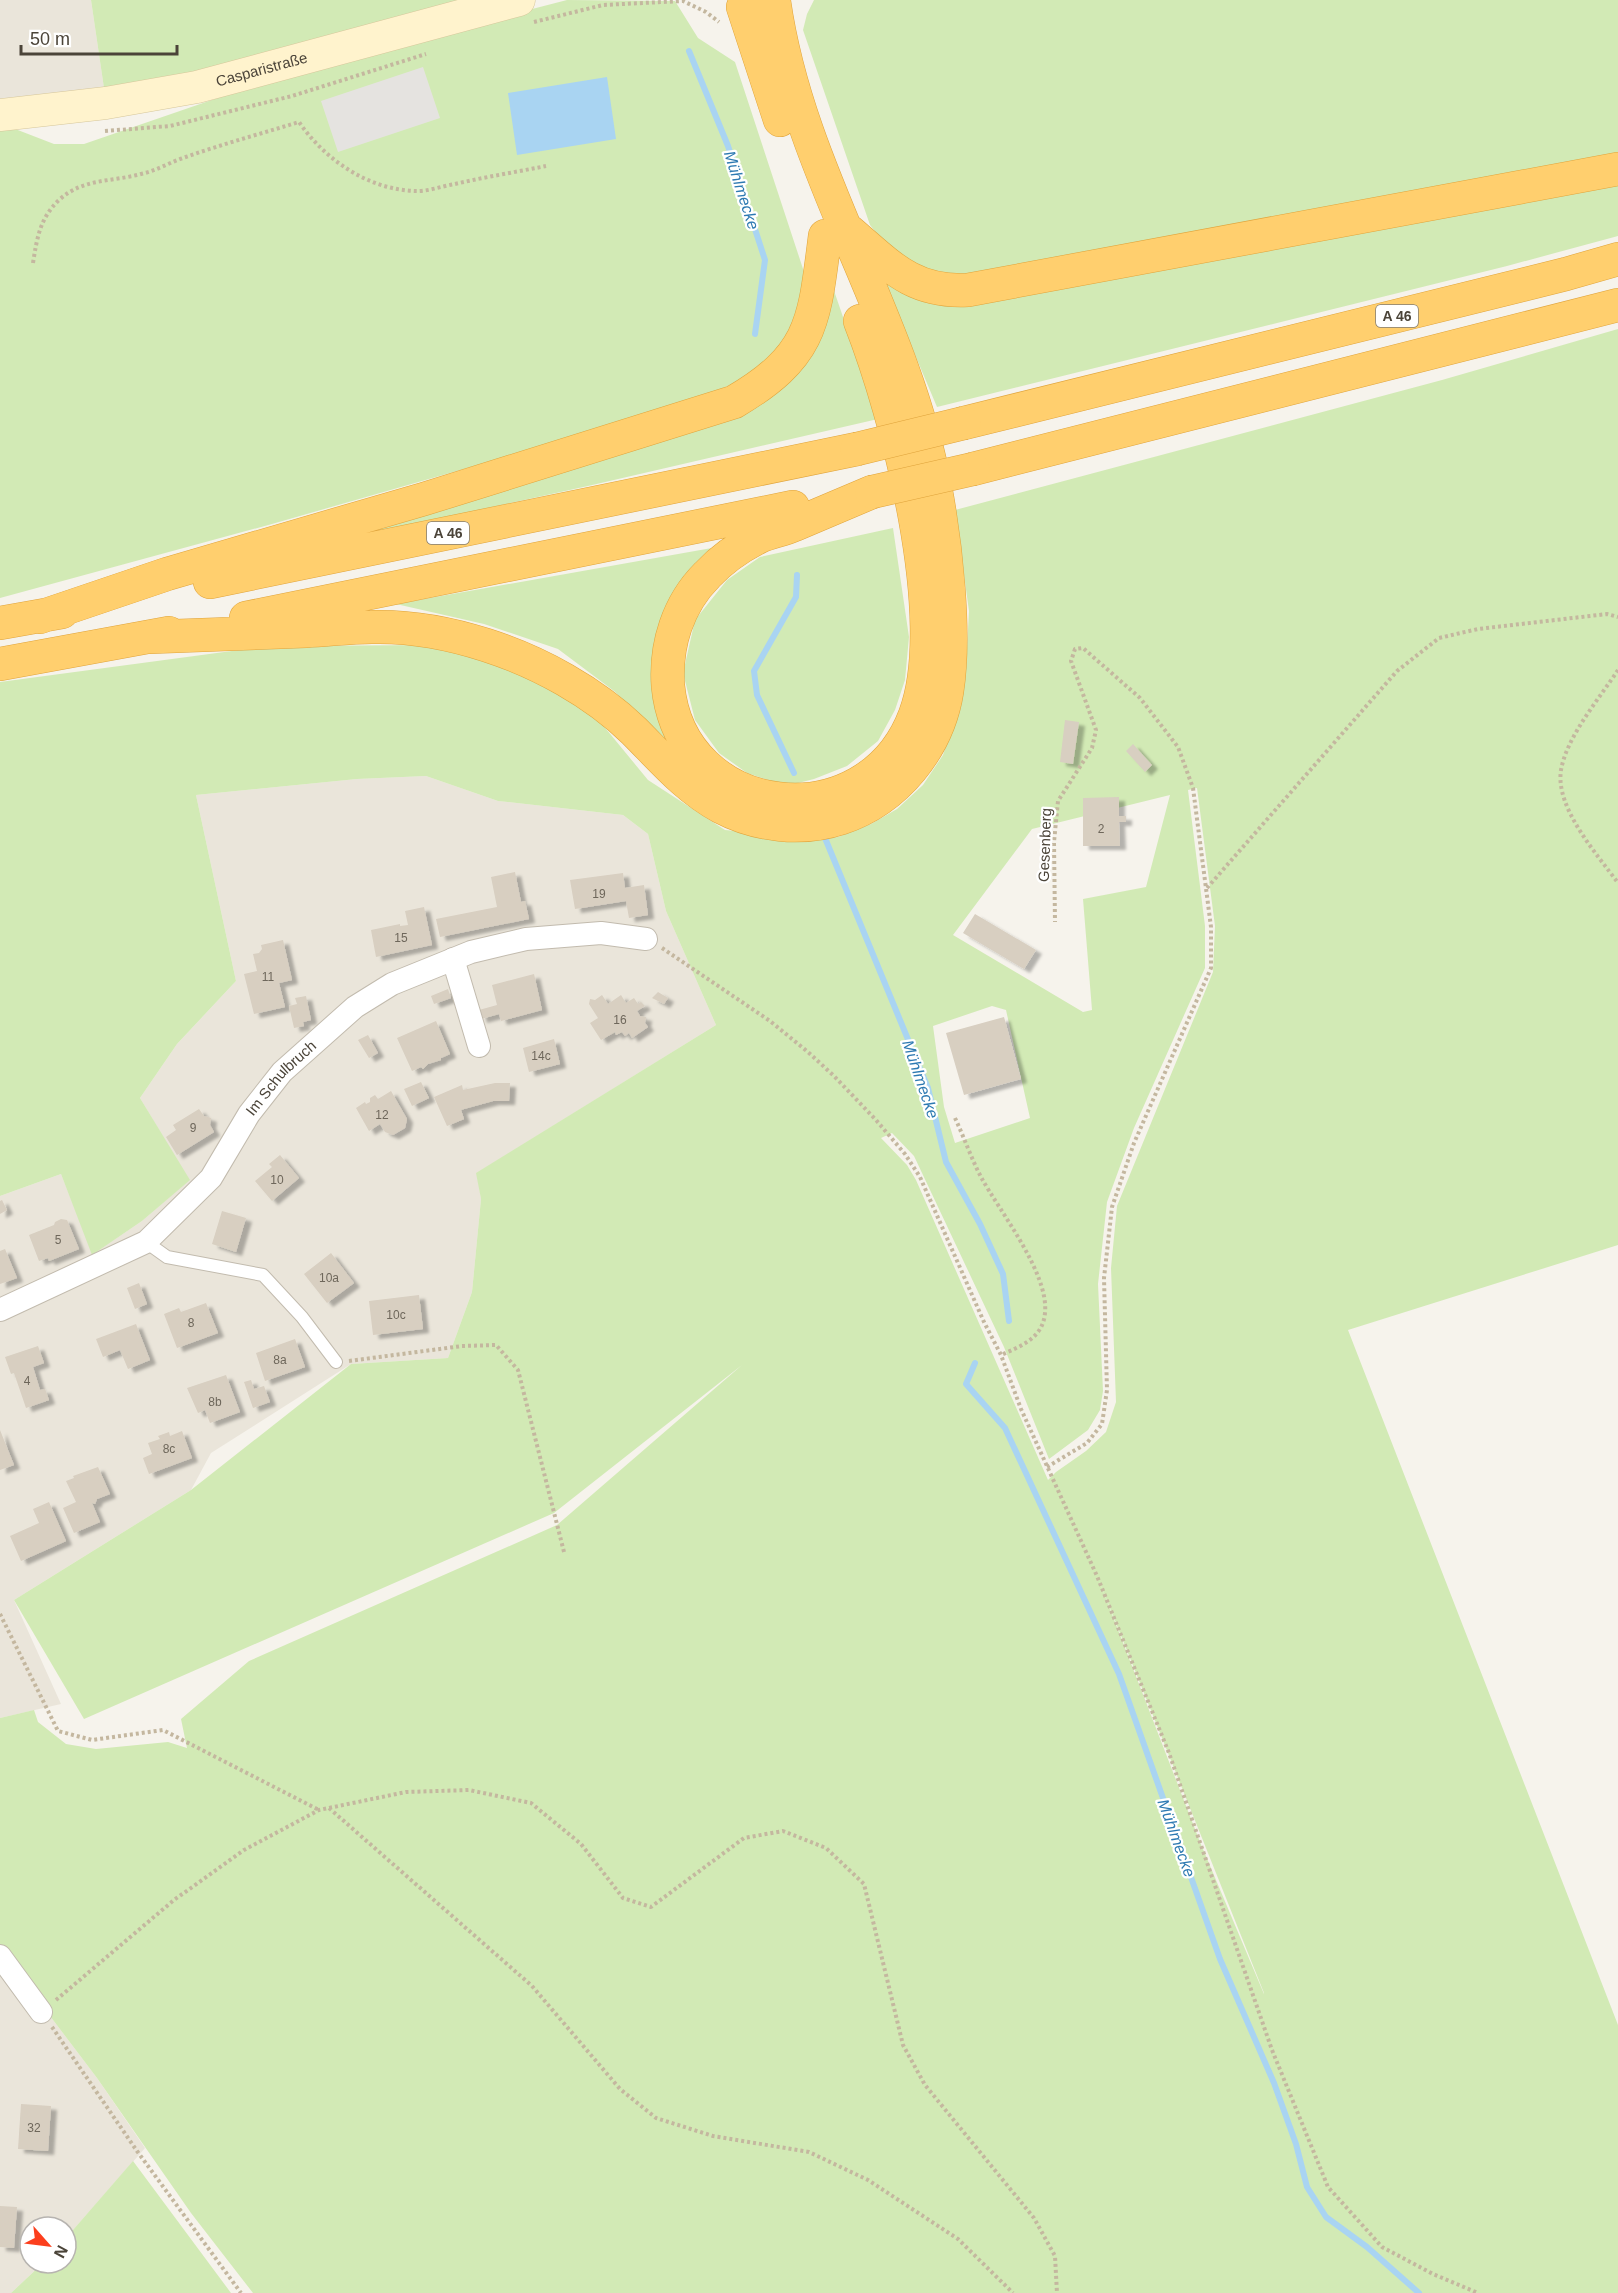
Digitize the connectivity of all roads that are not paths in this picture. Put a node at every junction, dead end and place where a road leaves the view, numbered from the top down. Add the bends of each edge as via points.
1 (754, 2) edge
2 (526, 11) edge
3 (0, 115) edge
4 (1618, 169) edge
5 (834, 231) junction
6 (1618, 259) edge
7 (1618, 305) edge
8 (872, 492) junction
9 (40, 617) junction
10 (0, 623) edge
11 (149, 637) junction
12 (0, 664) edge
13 (646, 939) road end
14 (453, 959) junction
15 (479, 1046) dead end
16 (146, 1242) junction
17 (0, 1310) edge
18 (336, 1362) road end
19 (0, 1956) edge
20 (41, 2012) road end

1 - 5 highway via 781,46
1 - 5 highway via 754,41 787,139
2 - 3 main road, Casparistraße via 197,87 106,103
4 - 5 highway via 968,290 919,284
5 - 8 highway via 905,470 924,580 925,673 907,734 878,771 847,789 810,800 773,799 753,793 713,771 679,728 670,702 667,673 678,620 708,574 741,549 760,537
5 - 9 highway via 808,330 777,372 734,402 167,574
5 - 11 highway via 900,361 934,482 947,589 947,692 938,722 912,769 873,804 828,823 808,826 742,817 687,783 633,729 564,679 513,655 452,635 369,627
6 - 9 highway, A 46, bridge via 857,449
7 - 8 highway, bridge
8 - 11 highway
9 - 10 highway, A 46
11 - 12 highway
13 - 14 street, Im Schulbruch via 601,933 526,939
14 - 15 street
14 - 16 street, Im Schulbruch via 392,984 355,1007 290,1064 249,1114 211,1178
16 - 17 street, Im Schulbruch
16 - 18 lane via 167,1257 263,1275
19 - 20 street

